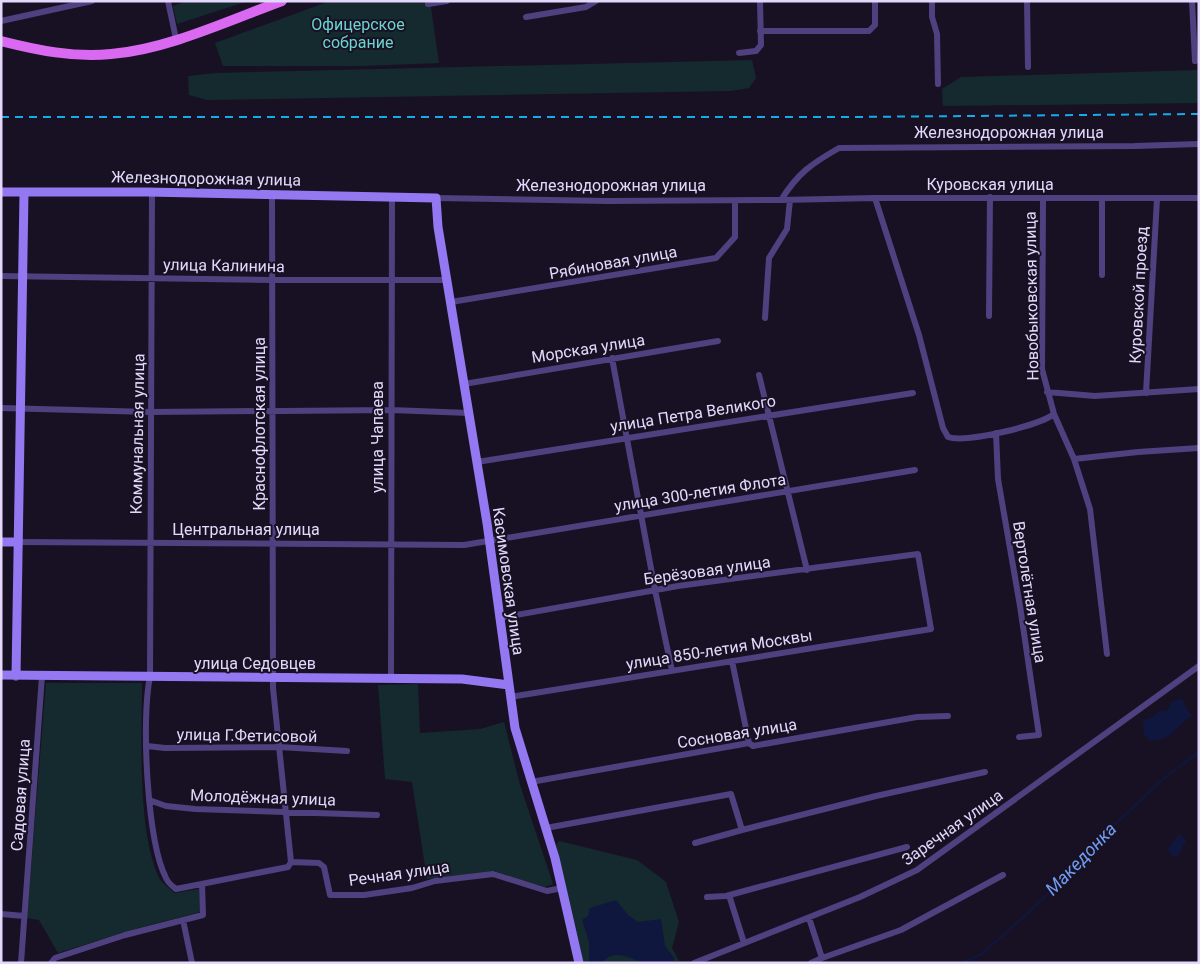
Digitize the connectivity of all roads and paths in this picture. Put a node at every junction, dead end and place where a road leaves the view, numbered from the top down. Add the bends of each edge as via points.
1 (92, 1) edge
2 (168, 1) edge
3 (282, 1) edge
4 (428, 1) edge
5 (447, 1) edge
6 (596, 1) edge
7 (760, 1) edge
8 (875, 1) edge
9 (932, 1) edge
10 (1026, 1) edge
11 (1192, 1) edge
12 (526, 17) dead end
13 (1, 21) edge
14 (760, 31) junction
15 (176, 39) junction
16 (1, 42) edge
17 (739, 53) dead end
18 (1195, 60) dead end
19 (1028, 67) dead end
20 (938, 84) dead end
21 (1199, 144) edge
22 (1, 192) edge
23 (152, 192) junction
24 (24, 193) junction
25 (272, 194) junction
26 (392, 196) junction
27 (436, 198) junction
28 (875, 198) junction
29 (990, 198) junction
30 (1043, 198) junction
31 (1199, 198) edge
32 (1102, 199) junction
33 (1157, 199) junction
34 (781, 200) junction
35 (790, 200) junction
36 (735, 201) junction
37 (1102, 275) dead end
38 (1, 276) edge
39 (22, 276) junction
40 (152, 277) junction
41 (272, 280) junction
42 (447, 280) junction
43 (393, 281) junction
44 (451, 302) junction
45 (989, 316) dead end
46 (765, 318) dead end
47 (718, 341) dead end
48 (612, 358) junction
49 (759, 375) dead end
50 (464, 384) junction
51 (1199, 389) edge
52 (1047, 392) junction
53 (913, 393) dead end
54 (1146, 394) junction
55 (1, 408) edge
56 (20, 408) junction
57 (274, 410) junction
58 (390, 410) junction
59 (150, 412) junction
60 (469, 413) junction
61 (1054, 414) junction
62 (768, 416) junction
63 (996, 433) junction
64 (628, 438) junction
65 (1199, 448) edge
66 (1074, 459) junction
67 (477, 462) junction
68 (915, 470) dead end
69 (788, 491) junction
70 (642, 515) junction
71 (489, 541) junction
72 (1, 542) edge
73 (18, 542) junction
74 (149, 543) junction
75 (273, 544) junction
76 (390, 545) junction
77 (807, 570) junction
78 (655, 590) junction
79 (500, 618) junction
80 (931, 629) joint
81 (1107, 654) dead end
82 (732, 661) junction
83 (1199, 666) edge
84 (672, 671) junction
85 (1, 675) edge
86 (16, 676) junction
87 (42, 676) junction
88 (150, 677) junction
89 (274, 678) junction
90 (390, 679) junction
91 (508, 685) junction
92 (510, 697) junction
93 (948, 716) dead end
94 (1019, 736) dead end
95 (749, 743) junction
96 (147, 746) junction
97 (279, 746) junction
98 (347, 751) dead end
99 (985, 772) dead end
100 (531, 782) junction
101 (150, 800) junction
102 (284, 813) junction
103 (377, 815) dead end
104 (546, 828) junction
105 (742, 830) junction
106 (695, 843) dead end
107 (907, 847) dead end
108 (291, 862) junction
109 (1003, 875) dead end
110 (202, 884) junction
111 (562, 888) junction
112 (176, 889) joint
113 (729, 895) junction
114 (708, 897) dead end
115 (1, 914) edge
116 (24, 916) junction
117 (809, 918) junction
118 (184, 920) junction
119 (744, 943) junction
120 (22, 954) junction
121 (822, 958) junction
122 (55, 961) edge
123 (21, 963) edge
124 (25, 963) edge
125 (192, 963) edge
126 (579, 963) edge
127 (694, 963) edge
128 (811, 963) edge

1 - 13 street
2 - 15 street
3 - 15 main road
4 - 5 street via 428,4
6 - 12 street via 586,7
7 - 14 street
8 - 14 street via 875,25 869,30
9 - 20 street via 937,34
10 - 19 street
11 - 18 street
14 - 17 street via 760,45 756,51
15 - 16 main road via 134,51 95,55 47,51
21 - 34 street, Железнодорожная улица via 839,148 816,161 794,180
22 - 24 main road, Железнодорожная улица
23 - 24 main road, Железнодорожная улица
23 - 25 main road, Железнодорожная улица
23 - 40 street, Коммунальная улица
24 - 39 main road
25 - 26 main road, Железнодорожная улица
25 - 41 street, Краснофлотская улица
26 - 27 main road, Железнодорожная улица
26 - 43 street, улица Чапаева
27 - 36 street, Железнодорожная улица
27 - 42 main road, Касимовская улица
28 - 29 street, Куровская улица
28 - 35 street, Куровская улица
28 - 63 street via 919,335 946,435 952,438
29 - 30 street, Куровская улица
29 - 45 street
30 - 32 street, Куровская улица
30 - 52 street, Новобыковская улица via 1042,369
31 - 33 street, Куровская улица
32 - 33 street, Куровская улица
32 - 37 street
33 - 54 street, Куровской проезд
34 - 35 street, Куровская улица
34 - 36 street, Железнодорожная улица
35 - 46 street via 787,229 769,258
36 - 44 street, Рябиновая улица via 735,236 716,258
38 - 39 street, улица Калинина
39 - 40 street, улица Калинина
39 - 56 main road
40 - 41 street, улица Калинина
40 - 59 street, Коммунальная улица
41 - 43 street, улица Калинина
41 - 57 street, Краснофлотская улица
42 - 43 street, улица Калинина
42 - 44 main road, Касимовская улица
43 - 58 street, улица Чапаева
44 - 50 main road, Касимовская улица
47 - 48 street, Морская улица
48 - 50 street, Морская улица
48 - 64 street
49 - 62 street
50 - 60 main road, Касимовская улица
51 - 54 street
52 - 54 street via 1095,396
52 - 61 street, Новобыковская улица
53 - 62 street, улица Петра Великого
55 - 56 street
56 - 59 street
56 - 73 main road
57 - 58 street
57 - 59 street
57 - 75 street, Краснофлотская улица
58 - 60 street
58 - 76 street, улица Чапаева
59 - 74 street, Коммунальная улица
60 - 67 main road, Касимовская улица
61 - 63 street via 1046,420
61 - 66 street, Новобыковская улица
62 - 64 street, улица Петра Великого
62 - 69 street
63 - 94 street, Вертолётная улица via 998,479 1039,735
64 - 67 street, улица Петра Великого
64 - 70 street
65 - 66 street
66 - 81 street, Новобыковская улица via 1090,509
67 - 71 main road, Касимовская улица
68 - 69 street, улица 300-летия Флота
69 - 70 street, улица 300-летия Флота
69 - 77 street
70 - 71 street, улица 300-летия Флота
70 - 78 street
71 - 76 street, Центральная улица via 464,545
71 - 79 main road, Касимовская улица
72 - 73 main road, Центральная улица
73 - 74 street, Центральная улица
73 - 86 main road
74 - 75 street, Центральная улица
74 - 88 street, Коммунальная улица
75 - 76 street, Центральная улица
75 - 89 street, Краснофлотская улица
76 - 90 street, улица Чапаева
77 - 78 street, Берёзовая улица
77 - 80 street, Берёзовая улица via 918,554
78 - 79 street, Берёзовая улица
78 - 84 street
79 - 91 main road, Касимовская улица
80 - 82 street, улица 850-летия Москвы
82 - 84 street, улица 850-летия Москвы
82 - 95 street
83 - 117 street, Заречная улица via 917,870
84 - 92 street, улица 850-летия Москвы
85 - 86 main road, улица Седовцев
86 - 87 main road, улица Седовцев
87 - 88 main road, улица Седовцев
87 - 116 street, Садовая улица
88 - 89 main road, улица Седовцев
88 - 96 street, Коммунальная улица
89 - 90 main road, улица Седовцев
89 - 97 street, Краснофлотская улица
90 - 91 main road, улица Седовцев via 462,679
91 - 92 main road, Касимовская улица
92 - 100 main road, Касимовская улица via 518,740
93 - 95 street, Сосновая улица via 917,717 753,746
95 - 100 street, Сосновая улица
96 - 97 street, улица Г.Фетисовой
96 - 101 street, Коммунальная улица
97 - 98 street, улица Г.Фетисовой
97 - 102 street, Краснофлотская улица
99 - 105 street
100 - 104 main road, Касимовская улица
101 - 102 street, Молодёжная улица via 166,806 196,809
101 - 112 street, Коммунальная улица via 154,835 165,877
102 - 103 street, Молодёжная улица
102 - 108 street, Краснофлотская улица
104 - 105 street via 731,794
104 - 111 main road, Касимовская улица
105 - 106 street
107 - 113 street
108 - 110 street, Речная улица via 288,867
108 - 111 street, Речная улица via 324,866 330,895 364,895 493,874 547,891
109 - 121 street via 901,930
110 - 112 street, Речная улица
110 - 118 street via 203,915
111 - 126 main road, Касимовская улица
113 - 114 street
113 - 119 street
115 - 116 street
116 - 120 street, Садовая улица
117 - 119 street, Заречная улица
117 - 121 street
118 - 122 street via 125,935
118 - 125 street
119 - 127 street, Заречная улица
120 - 123 street, Садовая улица
120 - 124 street
121 - 128 street

